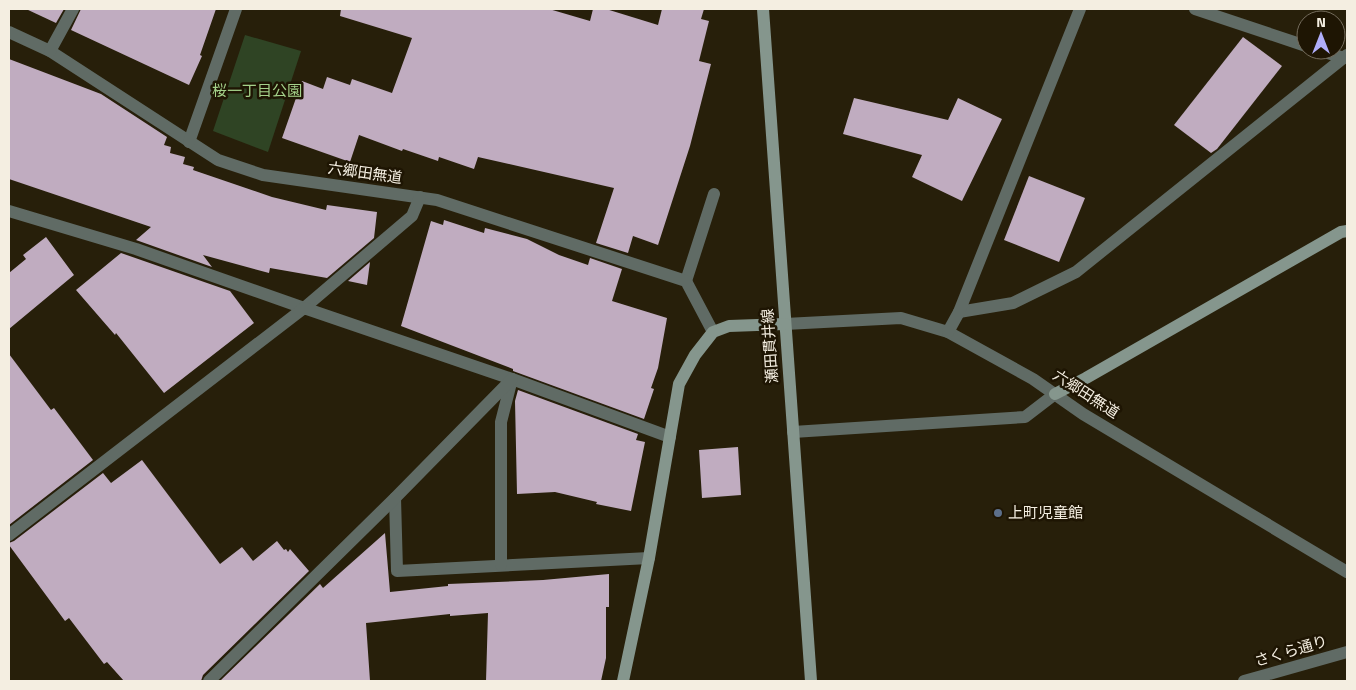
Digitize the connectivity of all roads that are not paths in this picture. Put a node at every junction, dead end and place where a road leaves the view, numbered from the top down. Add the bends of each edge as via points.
1 (72, 9) edge
2 (236, 9) edge
3 (764, 9) edge
4 (1080, 9) edge
5 (1195, 9) edge
6 (9, 32) edge
7 (1296, 43) edge
8 (50, 51) junction
9 (1341, 60) edge
10 (189, 142) junction
11 (714, 194) dead end
12 (420, 197) junction
13 (9, 211) edge
14 (1347, 231) edge
15 (686, 282) junction
16 (304, 308) junction
17 (959, 312) junction
18 (785, 324) junction
19 (713, 332) junction
20 (948, 332) junction
21 (512, 379) junction
22 (1055, 394) junction
23 (793, 432) junction
24 (670, 437) junction
25 (394, 498) junction
26 (9, 534) edge
27 (649, 558) junction
28 (501, 566) junction
29 (1347, 572) edge
30 (1347, 652) edge
31 (209, 681) edge
32 (623, 681) edge
33 (811, 681) edge
34 (1244, 681) edge

1 - 8 street
2 - 10 street
3 - 18 street, 瀬田貫井線
4 - 17 street
5 - 7 street
6 - 8 street, 六郷田無道
8 - 10 street, 六郷田無道
9 - 17 street via 1076,272 1013,303
10 - 12 street, 六郷田無道 via 218,160 263,175
11 - 15 street
12 - 15 street, 六郷田無道 via 438,200
12 - 16 street via 412,216
13 - 16 street via 136,249
14 - 22 street
15 - 19 street
16 - 21 street
16 - 26 street
17 - 20 street
18 - 19 street via 728,326
18 - 20 street, 六郷田無道 via 901,318
18 - 23 street, 瀬田貫井線
19 - 24 street via 679,384
20 - 22 street, 六郷田無道
21 - 24 street
21 - 25 street
21 - 28 street via 501,422
22 - 23 street via 1024,417
22 - 29 street, 六郷田無道 via 1083,414
23 - 33 street, 瀬田貫井線
24 - 27 street
25 - 28 street via 397,571
25 - 31 street
27 - 28 street
27 - 32 street
30 - 34 street, さくら通り

